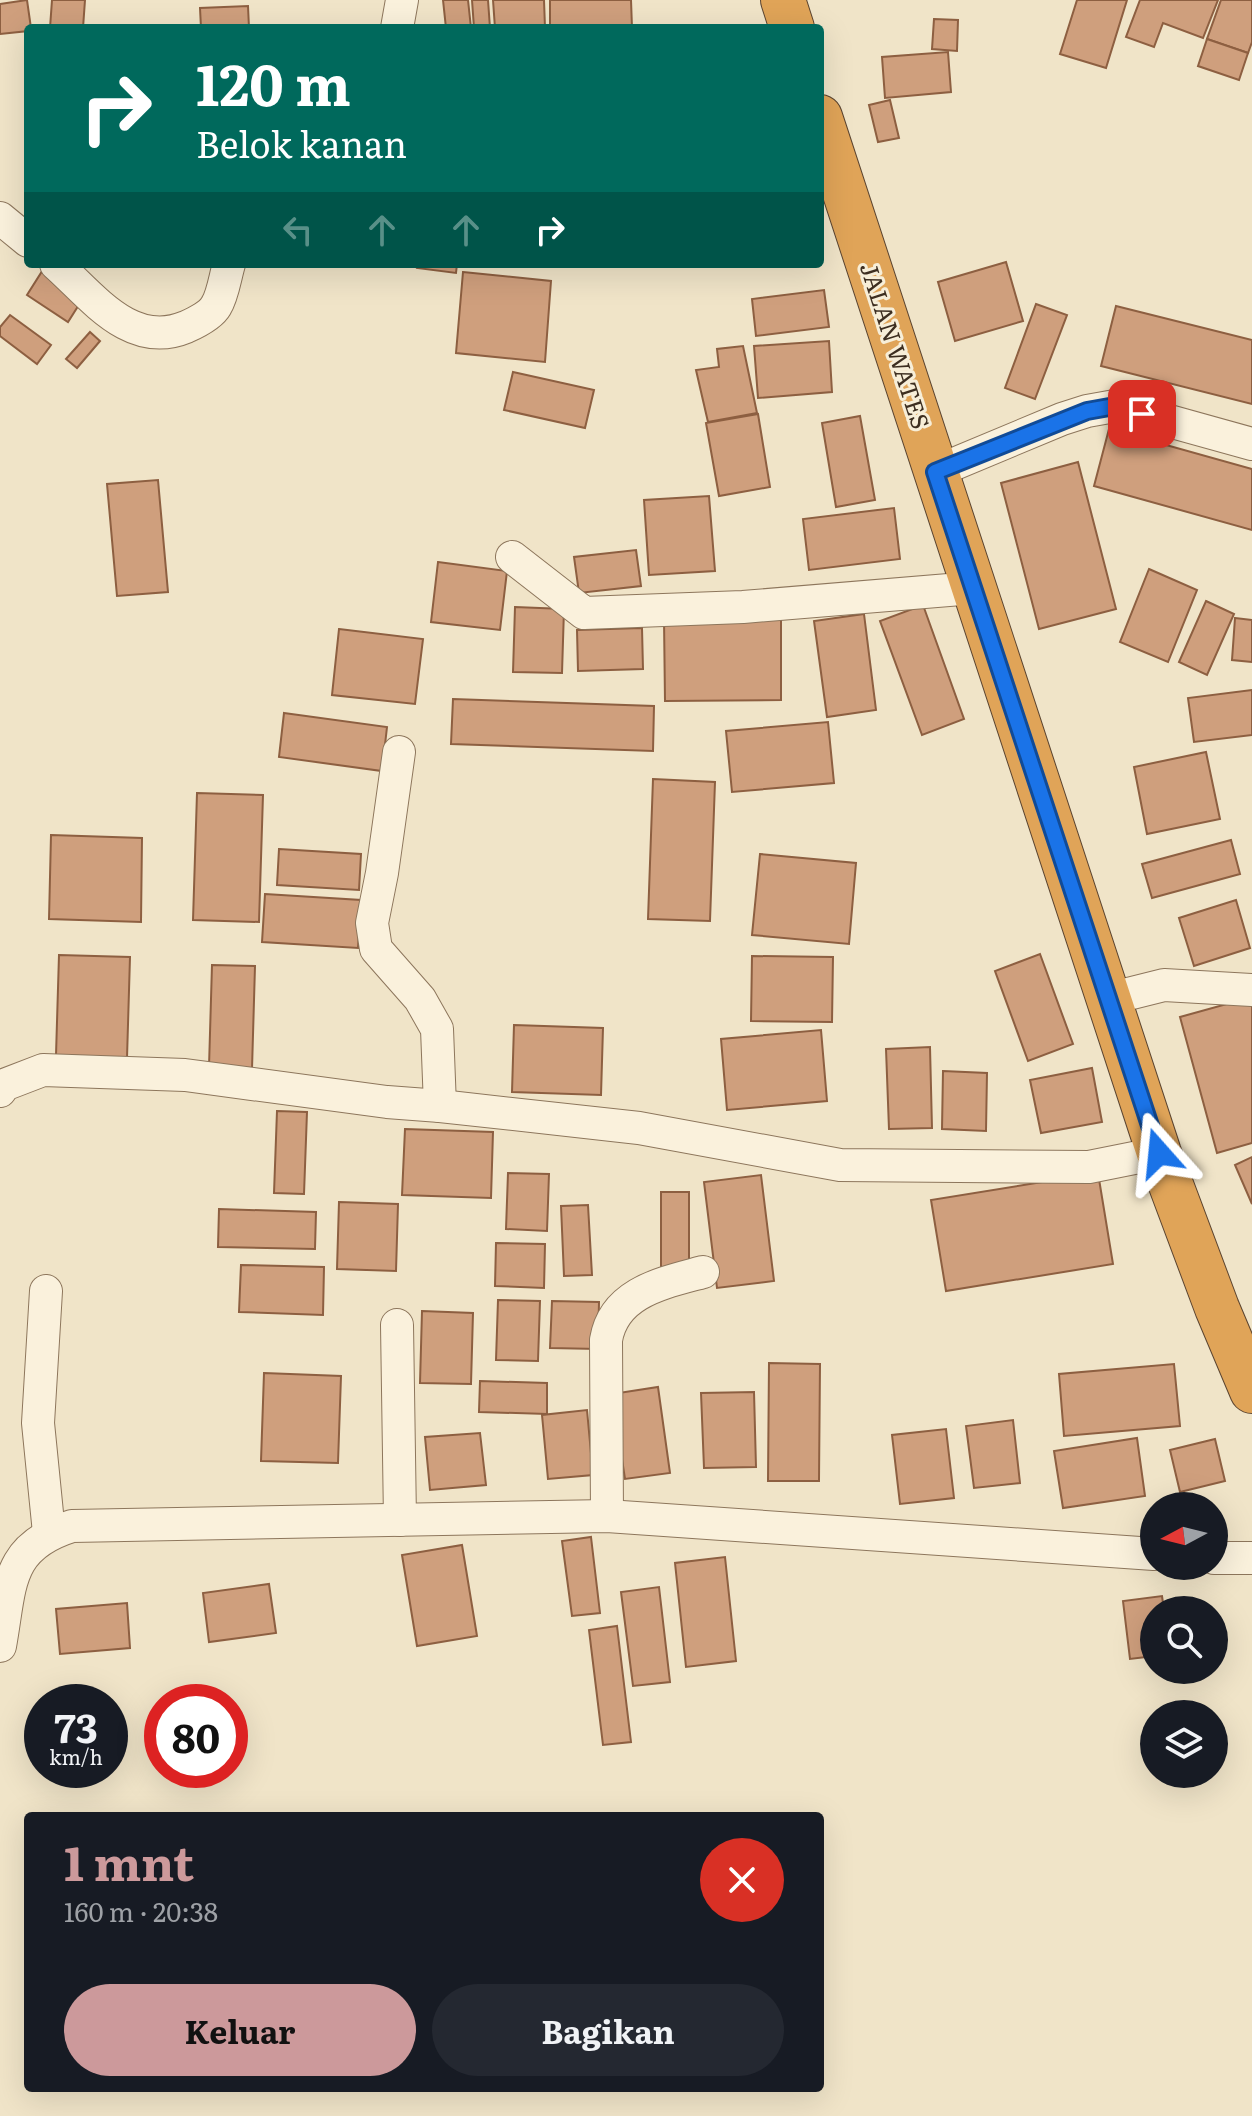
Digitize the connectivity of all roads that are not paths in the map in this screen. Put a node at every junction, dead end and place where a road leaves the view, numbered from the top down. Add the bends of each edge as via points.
1 (402, 0) edge
2 (783, 0) edge
3 (398, 24) edge
4 (791, 24) edge
5 (824, 138) edge
6 (0, 218) edge
7 (24, 238) edge
8 (61, 268) edge
9 (228, 268) edge
10 (1252, 444) edge
11 (935, 472) junction
12 (512, 557) dead end
13 (973, 588) junction
14 (399, 752) dead end
15 (1252, 990) edge
16 (1108, 999) junction
17 (0, 1091) edge
18 (440, 1106) junction
19 (1159, 1153) junction
20 (703, 1272) dead end
21 (46, 1291) dead end
22 (397, 1325) dead end
23 (1252, 1391) edge
24 (607, 1516) junction
25 (400, 1520) junction
26 (25, 1543) edge
27 (1140, 1553) edge
28 (1228, 1558) edge
29 (1252, 1558) edge
30 (0, 1646) edge

1 - 3 street
2 - 4 highway
5 - 11 highway, JALAN WATES
6 - 7 street
8 - 9 street via 128,327 152,334 185,327 216,307
10 - 11 street via 1115,406 1062,419
11 - 13 highway, JALAN WATES
12 - 13 street via 584,613 743,607
13 - 16 highway, JALAN WATES
14 - 18 street via 372,923 376,949 420,999 437,1029
15 - 16 street via 1164,985
16 - 19 highway, JALAN WATES
17 - 18 street via 43,1070 185,1075
18 - 19 street via 639,1128 840,1165 1089,1167
19 - 23 highway, JALAN WATES
20 - 24 street via 649,1287 609,1322
21 - 26 street
22 - 25 street
24 - 25 street
24 - 27 street
25 - 26 street via 72,1526
26 - 30 street
28 - 29 street

